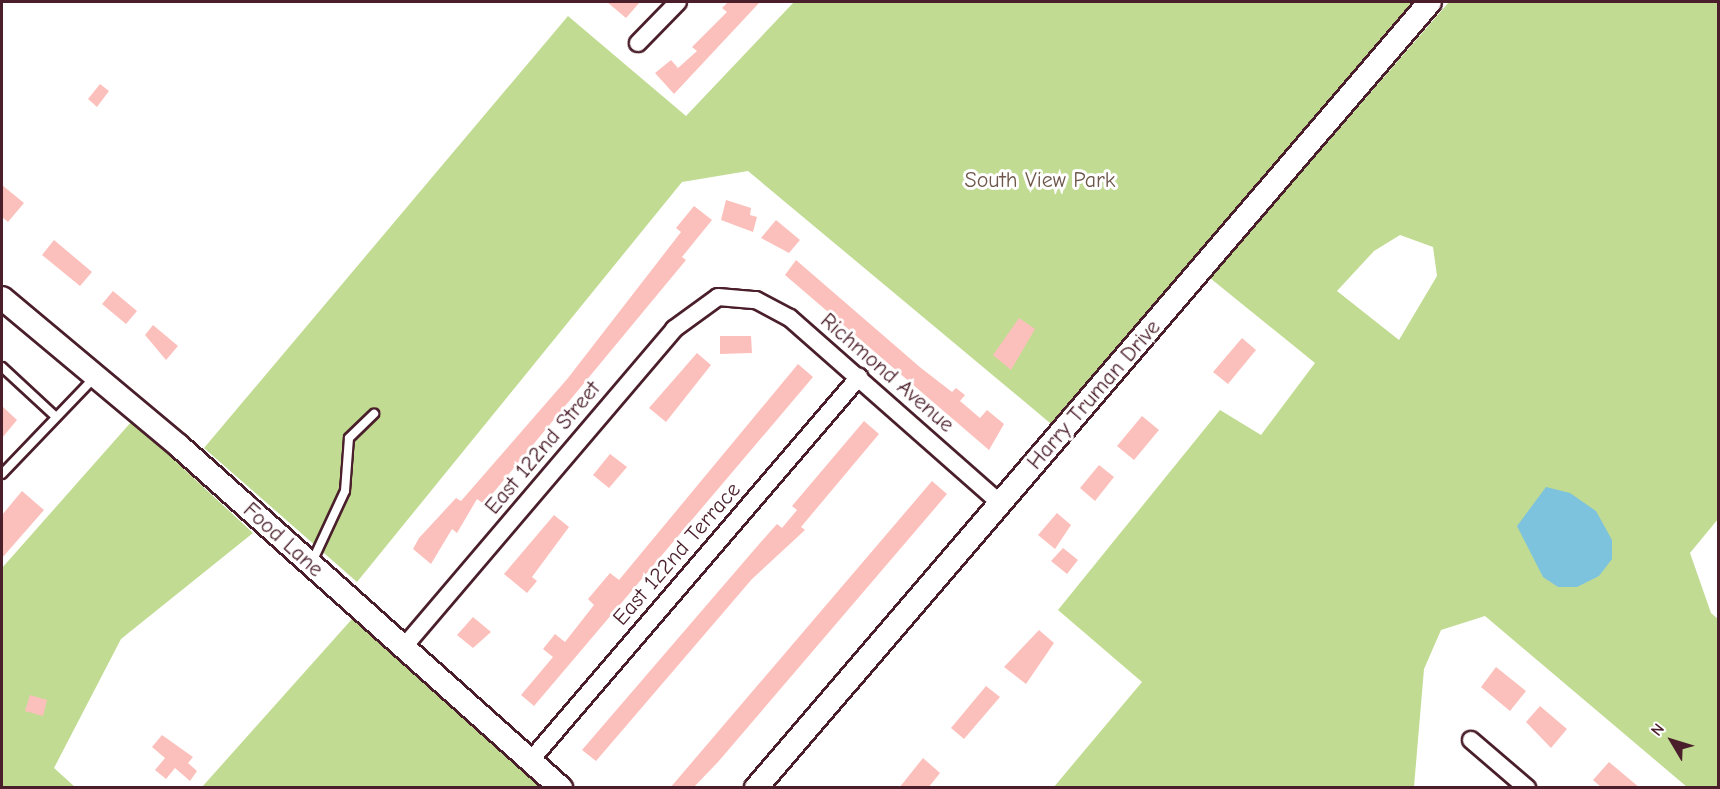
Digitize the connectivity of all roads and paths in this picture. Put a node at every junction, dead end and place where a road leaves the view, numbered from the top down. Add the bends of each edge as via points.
1 (678, 2) edge
2 (1430, 2) edge
3 (638, 43) dead end
4 (731, 295) joint
5 (2, 298) edge
6 (2, 367) edge
7 (96, 376) junction
8 (859, 377) junction
9 (374, 414) dead end
10 (55, 416) junction
11 (2, 474) edge
12 (1001, 504) junction
13 (310, 565) junction
14 (402, 649) junction
15 (1471, 740) dead end
16 (530, 761) junction
17 (561, 788) edge
18 (756, 788) edge
19 (1527, 788) edge

1 - 3 street
2 - 12 main road, Harry Truman Drive
4 - 8 street, Richmond Avenue via 756,300 790,318
4 - 14 street, East 122nd Street via 708,302 674,329
5 - 7 main road, Food Lane
6 - 10 lane
7 - 10 lane
7 - 13 main road, Food Lane
8 - 12 street, Richmond Avenue
8 - 16 street, East 122nd Terrace
9 - 13 lane via 349,438 345,491
10 - 11 lane
12 - 18 main road, Harry Truman Drive
13 - 14 main road, Food Lane
14 - 16 main road, Food Lane
15 - 19 street
16 - 17 main road, Food Lane

